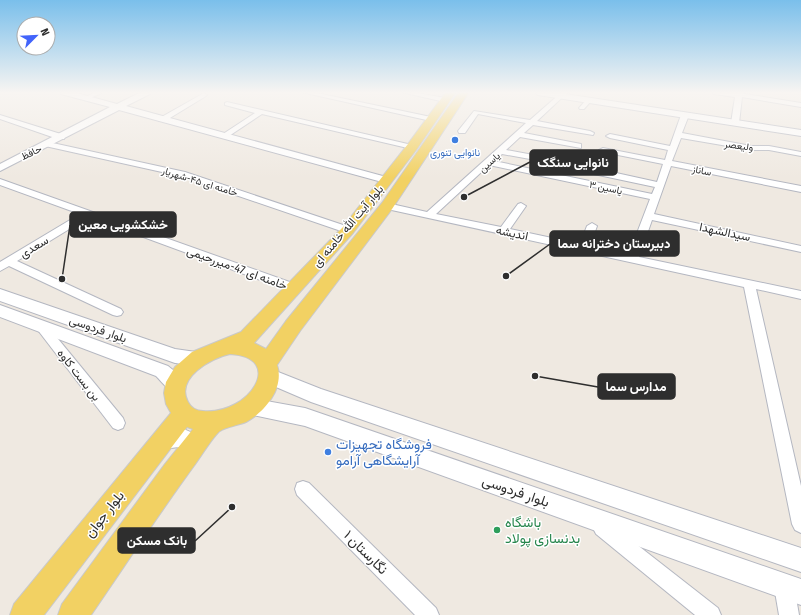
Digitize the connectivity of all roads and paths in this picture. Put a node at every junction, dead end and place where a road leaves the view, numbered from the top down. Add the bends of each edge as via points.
1 (11, 121) edge
2 (90, 121) edge
3 (168, 121) edge
4 (248, 121) edge
5 (300, 121) edge
6 (430, 121) edge
7 (445, 121) edge
8 (470, 121) edge
9 (520, 121) edge
10 (533, 121) edge
11 (684, 121) edge
12 (721, 121) edge
13 (531, 123) junction
14 (735, 123) joint
15 (462, 131) dead end
16 (590, 133) dead end
17 (801, 133) edge
18 (519, 134) junction
19 (678, 135) junction
20 (226, 136) junction
21 (610, 136) dead end
22 (60, 137) junction
23 (48, 144) junction
24 (412, 146) junction
25 (578, 146) dead end
26 (673, 149) junction
27 (603, 150) dead end
28 (501, 151) junction
29 (801, 154) edge
30 (552, 161) dead end
31 (487, 162) junction
32 (668, 163) junction
33 (0, 168) edge
34 (589, 170) dead end
35 (386, 180) junction
36 (0, 182) edge
37 (660, 185) junction
38 (801, 189) edge
39 (655, 197) junction
40 (387, 206) junction
41 (521, 206) dead end
42 (88, 214) junction
43 (429, 215) junction
44 (649, 216) junction
45 (592, 226) dead end
46 (348, 230) junction
47 (504, 231) junction
48 (584, 248) junction
49 (801, 249) edge
50 (632, 259) junction
51 (5, 264) edge
52 (749, 284) junction
53 (294, 288) junction
54 (801, 295) edge
55 (1, 308) edge
56 (117, 312) dead end
57 (270, 313) junction
58 (41, 326) junction
59 (293, 326) junction
60 (230, 346) junction
61 (197, 358) junction
62 (267, 370) junction
63 (177, 385) junction
64 (250, 407) junction
65 (184, 413) junction
66 (214, 422) junction
67 (118, 423) dead end
68 (163, 439) junction
69 (193, 448) junction
70 (303, 489) dead end
71 (589, 517) junction
72 (801, 524) edge
73 (801, 560) edge
74 (793, 589) edge
75 (25, 615) edge
76 (73, 615) edge
77 (428, 615) edge
78 (711, 615) edge
79 (789, 615) edge

1 - 22 street
2 - 22 street, حافظ
3 - 20 street
4 - 20 street
5 - 24 street
6 - 24 main road, بلوار آیت الله خامنه ای
7 - 40 main road, بلوار آیت الله خامنه ای
8 - 15 street
9 - 13 street
10 - 13 street, یاسین
11 - 19 street
12 - 14 street
13 - 16 street
13 - 18 street, یاسین
14 - 17 street
18 - 25 street
18 - 28 street, یاسین
19 - 26 street
19 - 29 street, ولیعصر
20 - 35 street
21 - 26 street
22 - 23 street, حافظ
23 - 33 street, حافظ
23 - 46 street, خامنه ای ۴۵-شهریار via 182,174
24 - 35 main road, بلوار آیت الله خامنه ای
26 - 32 street
27 - 32 street, ساناز
28 - 30 street
28 - 31 street, یاسین
31 - 39 street, یاسین ۳
31 - 43 street, یاسین
32 - 37 street
32 - 38 street, ساناز
34 - 37 street
35 - 46 main road, بلوار آیت الله خامنه ای
36 - 42 street, خامنه ای 47-میررحیمی
37 - 39 street
39 - 44 street
40 - 43 street, اندیشه
40 - 59 main road, بلوار آیت الله خامنه ای
41 - 47 street
42 - 51 street, سعدی
42 - 53 street, خامنه ای 47-میررحیمی
43 - 47 street, اندیشه
44 - 49 street, سیدالشهدا
44 - 50 street
45 - 48 street
46 - 53 main road, بلوار آیت الله خامنه ای
47 - 48 street, اندیشه
48 - 50 street, اندیشه
50 - 52 street, اندیشه
51 - 56 street
52 - 54 street, اندیشه
52 - 72 street
53 - 57 main road, بلوار آیت الله خامنه ای
55 - 58 street, بلوار فردوسی
55 - 61 street, بلوار فردوسی via 175,356
57 - 59 main road via 268,320 271,325
57 - 60 main road, بلوار آیت الله خامنه ای via 248,337
58 - 63 street, بلوار فردوسی via 162,371
58 - 67 street, بن بست کاوه
59 - 62 main road, بلوار آیت الله خامنه ای
60 - 61 main road via 213,350
60 - 62 main road via 252,350 263,358
61 - 63 main road via 184,370
62 - 64 main road via 267,382 261,395
62 - 73 street, بلوار فردوسی via 325,398
63 - 65 main road via 176,397
64 - 66 main road via 233,417
64 - 71 street, بلوار فردوسی via 305,417
65 - 66 main road via 197,420
65 - 68 main road, بلوار جوان
66 - 69 main road
68 - 69 street via 182,437 189,441
68 - 75 main road, بلوار جوان
69 - 76 main road
70 - 77 street, نگارستان ۱
71 - 74 street, بلوار فردوسی
71 - 78 street
74 - 79 street

